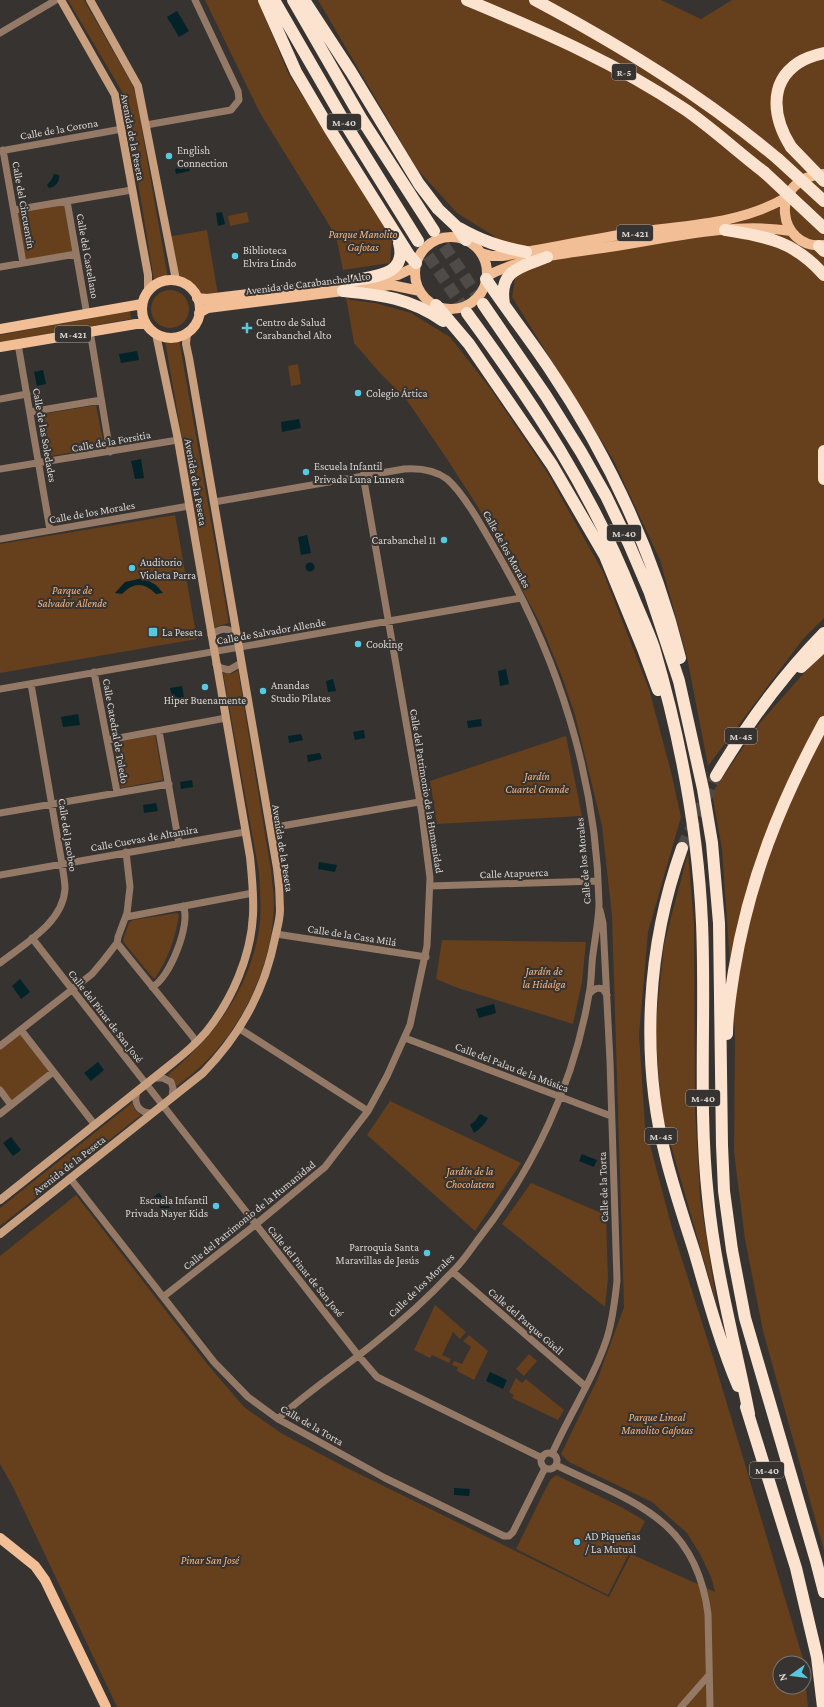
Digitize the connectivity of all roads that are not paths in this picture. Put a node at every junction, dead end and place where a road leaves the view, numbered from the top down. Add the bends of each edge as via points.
1 (56, 0) edge
2 (61, 0) edge
3 (90, 0) edge
4 (196, 0) edge
5 (264, 0) edge
6 (274, 0) edge
7 (293, 0) edge
8 (304, 0) edge
9 (467, 0) edge
10 (535, 0) edge
11 (1, 30) edge
12 (824, 53) edge
13 (146, 125) junction
14 (122, 129) junction
15 (2, 150) edge
16 (824, 174) edge
17 (824, 181) edge
18 (132, 190) junction
19 (787, 197) junction
20 (67, 201) junction
21 (824, 202) edge
22 (14, 210) junction
23 (456, 226) junction
24 (824, 228) edge
25 (725, 230) junction
26 (791, 230) junction
27 (434, 231) tunnel mouth
28 (398, 236) junction
29 (466, 240) junction
30 (418, 241) tunnel mouth
31 (822, 248) edge
32 (526, 252) junction
33 (481, 253) junction
34 (76, 254) junction
35 (547, 256) junction
36 (23, 263) junction
37 (416, 265) junction
38 (0, 267) edge
39 (824, 275) edge
40 (486, 277) junction
41 (176, 280) junction
42 (347, 286) junction
43 (148, 290) junction
44 (420, 291) junction
45 (197, 298) junction
46 (142, 304) junction
47 (483, 304) tunnel mouth
48 (436, 306) junction
49 (505, 307) junction
50 (199, 313) junction
51 (467, 313) tunnel mouth
52 (87, 315) junction
53 (146, 324) junction
54 (0, 329) edge
55 (455, 329) junction
56 (90, 331) junction
57 (187, 332) junction
58 (156, 334) junction
59 (18, 344) junction
60 (0, 347) edge
61 (27, 394) junction
62 (0, 399) edge
63 (101, 400) junction
64 (30, 412) junction
65 (178, 440) junction
66 (824, 451) edge
67 (110, 452) junction
68 (39, 464) junction
69 (0, 469) edge
70 (363, 475) junction
71 (824, 479) edge
72 (214, 502) junction
73 (188, 506) junction
74 (50, 530) junction
75 (0, 539) edge
76 (521, 598) junction
77 (389, 622) junction
78 (824, 633) edge
79 (236, 634) junction
80 (211, 635) junction
81 (824, 646) edge
82 (239, 647) junction
83 (214, 652) junction
84 (241, 663) junction
85 (216, 664) junction
86 (94, 672) junction
87 (31, 684) junction
88 (0, 689) edge
89 (768, 698) junction
90 (226, 718) junction
91 (672, 721) junction
92 (824, 722) edge
93 (159, 731) junction
94 (824, 735) edge
95 (108, 740) junction
96 (716, 776) tunnel mouth
97 (168, 784) junction
98 (704, 789) junction
99 (117, 792) junction
100 (419, 802) junction
101 (52, 804) junction
102 (780, 810) junction
103 (0, 813) edge
104 (270, 828) junction
105 (245, 832) junction
106 (179, 844) junction
107 (682, 848) tunnel mouth
108 (126, 852) junction
109 (62, 864) junction
110 (0, 875) edge
111 (598, 881) junction
112 (430, 886) junction
113 (253, 893) junction
114 (183, 906) junction
115 (599, 906) junction
116 (126, 917) junction
117 (276, 934) junction
118 (32, 938) junction
119 (117, 943) junction
120 (426, 957) junction
121 (0, 963) edge
122 (152, 987) junction
123 (72, 990) junction
124 (590, 993) junction
125 (607, 996) junction
126 (240, 1028) junction
127 (21, 1030) junction
128 (405, 1038) junction
129 (196, 1042) junction
130 (0, 1046) edge
131 (53, 1072) junction
132 (154, 1078) junction
133 (145, 1085) junction
134 (0, 1090) edge
135 (137, 1092) junction
136 (561, 1096) junction
137 (172, 1098) junction
138 (11, 1105) junction
139 (162, 1106) junction
140 (368, 1111) junction
141 (0, 1114) edge
142 (152, 1114) junction
143 (611, 1116) junction
144 (95, 1125) junction
145 (722, 1145) junction
146 (70, 1178) junction
147 (0, 1199) edge
148 (255, 1225) junction
149 (0, 1234) edge
150 (453, 1272) junction
151 (164, 1297) junction
152 (358, 1355) junction
153 (585, 1386) junction
154 (749, 1414) junction
155 (278, 1419) junction
156 (552, 1454) junction
157 (542, 1458) junction
158 (556, 1464) junction
159 (545, 1468) junction
160 (3, 1541) edge
161 (824, 1592) edge
162 (709, 1675) junction
163 (106, 1707) edge
164 (681, 1707) edge
165 (710, 1707) edge
166 (823, 1707) edge

1 - 11 street
2 - 14 street, Avenida de la Peseta via 115,95
3 - 13 street, Avenida de la Peseta via 138,86
4 - 13 street via 238,91 239,100 231,110
5 - 28 highway via 296,72
6 - 30 highway, M-40 via 348,128
7 - 27 highway, M-40 via 362,118
8 - 23 highway via 419,184 438,209
9 - 24 highway, R-5, bridge via 593,55 686,111 764,172
10 - 21 highway, R-5, bridge via 650,66 743,129
12 - 17 highway, bridge via 798,63 787,73 781,82 776,101 776,114 782,133 791,147
13 - 41 street, Avenida de la Peseta
14 - 15 street, Calle de la Corona
14 - 18 street, Avenida de la Peseta
15 - 22 street, Calle del Cincuentín
16 - 19 main road, M-421 via 802,179
18 - 20 street
18 - 43 street, Avenida de la Peseta via 148,274
19 - 26 main road via 784,211
19 - 32 main road, M-421 via 761,210 726,220
20 - 22 street
20 - 34 street, Calle del Castellano
22 - 36 street, Calle del Cincuentín
23 - 29 highway
23 - 32 highway via 484,242
25 - 26 main road, M-421
25 - 35 main road, M-421
25 - 39 highway via 756,235 789,246 811,260
26 - 31 main road via 803,242
28 - 37 highway
28 - 42 highway via 402,254 399,265 393,271
29 - 33 main road
29 - 37 main road via 441,238 429,244 420,254
32 - 33 main road, M-421 via 502,256
33 - 40 main road via 486,265
34 - 36 street
34 - 52 street, Calle del Castellano
35 - 40 main road, M-421 via 513,264
35 - 49 highway via 509,274 504,283 502,296
36 - 38 street
37 - 42 main road, Avenida de Carabanchel Alto via 398,275
37 - 44 main road via 415,278
40 - 48 main road via 480,293 472,302 458,308 446,309
40 - 49 highway
41 - 43 main road via 160,281
41 - 45 main road via 185,283
42 - 44 main road, Avenida de Carabanchel Alto via 391,285
42 - 45 main road, Avenida de Carabanchel Alto
42 - 50 main road, Avenida de Carabanchel Alto via 208,308
42 - 55 highway via 411,302 433,313
43 - 46 main road
44 - 48 main road
45 - 50 main road
46 - 52 main road
46 - 53 main road
47 - 98 highway, M-40 via 581,452 629,544 650,593 679,681
48 - 55 highway
49 - 98 highway via 549,368 595,443 622,493 643,543 676,640 703,763
50 - 57 main road via 193,327
51 - 91 highway, M-40 via 515,379 567,460 616,552 653,646
52 - 54 main road
53 - 56 main road, M-421
53 - 58 main road
55 - 91 highway via 469,344 552,465 605,556 654,682
56 - 59 main road, M-421
56 - 63 street
57 - 58 main road via 172,338
57 - 72 street, Avenida de la Peseta via 186,344
58 - 65 street, Avenida de la Peseta
59 - 60 main road, M-421
59 - 61 street, Calle de las Soledades
61 - 62 street
61 - 64 street, Calle de las Soledades
63 - 64 street
63 - 67 street
64 - 68 street, Calle de las Soledades
65 - 67 street, Calle de la Forsitia
65 - 73 street, Avenida de la Peseta
66 - 71 highway
67 - 68 street, Calle de la Forsitia
68 - 69 street, Calle de la Forsitia
68 - 74 street, Calle de las Soledades
70 - 72 street, Calle de los Morales
70 - 76 street, Calle de los Morales via 416,468 438,474 448,480 468,503
70 - 77 street, Calle del Patrimonio de la Humanidad
72 - 79 street, Avenida de la Peseta
73 - 74 street, Calle de los Morales
73 - 80 street, Avenida de la Peseta
74 - 75 street, Calle de los Morales
76 - 77 street, Calle de Salvador Allende
76 - 111 street, Calle de los Morales via 552,667 572,726 588,796
77 - 82 street, Calle de Salvador Allende
77 - 100 street, Calle del Patrimonio de la Humanidad
78 - 89 highway, M-45 via 797,660
79 - 80 street via 224,628
79 - 82 street, Avenida de la Peseta
80 - 83 street, Avenida de la Peseta
81 - 89 highway, M-45
82 - 83 street, Calle de Salvador Allende
82 - 84 street, Avenida de la Peseta
83 - 85 street, Avenida de la Peseta
83 - 86 street, Calle de Salvador Allende
84 - 85 street via 229,670
84 - 104 street, Avenida de la Peseta
85 - 90 street, Avenida de la Peseta
86 - 87 street, Calle de Salvador Allende
86 - 95 street, Calle Catedral de Toledo
87 - 88 street, Calle de Salvador Allende
87 - 101 street, Calle del Jacobeo
89 - 96 highway, M-45
90 - 93 street
90 - 105 street, Avenida de la Peseta
91 - 154 highway, M-40 via 696,846 702,924 703,1108 708,1196 720,1280
92 - 102 highway via 796,773
93 - 95 street
93 - 97 street
94 - 102 highway
95 - 99 street, Calle Catedral de Toledo
97 - 99 street
97 - 106 street
98 - 145 highway, M-40 via 719,923
99 - 101 street
100 - 104 street
100 - 112 street, Calle del Patrimonio de la Humanidad
101 - 103 street
101 - 109 street, Calle del Jacobeo
102 - 145 highway via 754,880 739,944 727,1028 726,1121
104 - 117 street, Avenida de la Peseta via 280,892
105 - 106 street, Calle Cuevas de Altamira
105 - 113 street, Avenida de la Peseta
106 - 108 street, Calle Cuevas de Altamira
107 - 154 highway, M-45 via 672,876 655,964 650,1024 656,1108 666,1158 722,1348
108 - 109 street, Calle Cuevas de Altamira
108 - 116 street via 130,887
109 - 110 street, Calle Cuevas de Altamira
109 - 118 street, Calle del Jacobeo via 65,889 62,902 53,918
111 - 112 street, Calle Atapuerca
111 - 115 street, Calle de los Morales
112 - 120 street, Calle del Patrimonio de la Humanidad
113 - 114 street
113 - 129 street, Avenida de la Peseta via 251,932 236,982 221,1010
114 - 116 street
114 - 122 street via 185,920 178,947 166,972
115 - 124 street, Calle de los Morales
115 - 125 street, Calle de la Torta via 603,923
116 - 119 street
117 - 120 street, Calle de la Casa Milá
117 - 126 street, Avenida de la Peseta via 265,978
118 - 121 street, Calle del Jacobeo
118 - 123 street, Calle del Pinar de San José
119 - 122 street
119 - 123 street via 103,961
120 - 128 street, Calle del Patrimonio de la Humanidad
122 - 129 street
123 - 127 street
123 - 133 street, Calle del Pinar de San José
124 - 125 street via 598,988 603,989
124 - 136 street, Calle de los Morales
125 - 143 street, Calle de la Torta
126 - 137 street, Avenida de la Peseta via 208,1068
126 - 140 street
127 - 130 street
127 - 131 street
128 - 136 street, Calle del Palau de la Música
128 - 140 street, Calle del Patrimonio de la Humanidad
129 - 132 street, Avenida de la Peseta
131 - 138 street
131 - 144 street
132 - 133 street, Avenida de la Peseta
132 - 137 street via 163,1078 171,1082
133 - 135 street, Avenida de la Peseta
133 - 139 street, Calle del Pinar de San José
134 - 138 street
135 - 142 street via 137,1105 143,1112
135 - 144 street, Avenida de la Peseta
136 - 143 street, Calle del Palau de la Música
136 - 150 street, Calle de los Morales via 518,1183 491,1224
137 - 139 street, Avenida de la Peseta
138 - 141 street
139 - 142 street, Avenida de la Peseta
139 - 148 street, Calle del Pinar de San José
140 - 148 street, Calle del Patrimonio de la Humanidad via 325,1167
142 - 146 street, Avenida de la Peseta
143 - 153 street, Calle de la Torta via 616,1288 614,1310 607,1338
144 - 147 street, Avenida de la Peseta
145 - 161 highway, M-40 via 724,1191 745,1318
146 - 149 street, Avenida de la Peseta
146 - 151 street, Calle de la Torta
148 - 151 street, Calle del Patrimonio de la Humanidad
148 - 152 street, Calle del Pinar de San José
150 - 152 street, Calle de los Morales via 413,1310
150 - 153 street, Calle del Parque Güell
151 - 155 street, Calle de la Torta via 214,1362 248,1396
152 - 155 street, Calle de los Morales
152 - 157 street, Calle del Pinar de San José via 377,1377
153 - 156 street, Calle de la Torta
154 - 166 highway, M-40 via 796,1568 817,1657
155 - 159 street, Calle de la Torta via 385,1478 504,1536 509,1536 513,1532
156 - 157 street via 546,1454
156 - 158 street via 556,1458
157 - 159 street via 541,1464
158 - 159 street via 551,1468
158 - 162 street via 649,1512 677,1535 699,1572 706,1600
160 - 163 main road via 35,1566 45,1580
162 - 164 street
162 - 165 street

